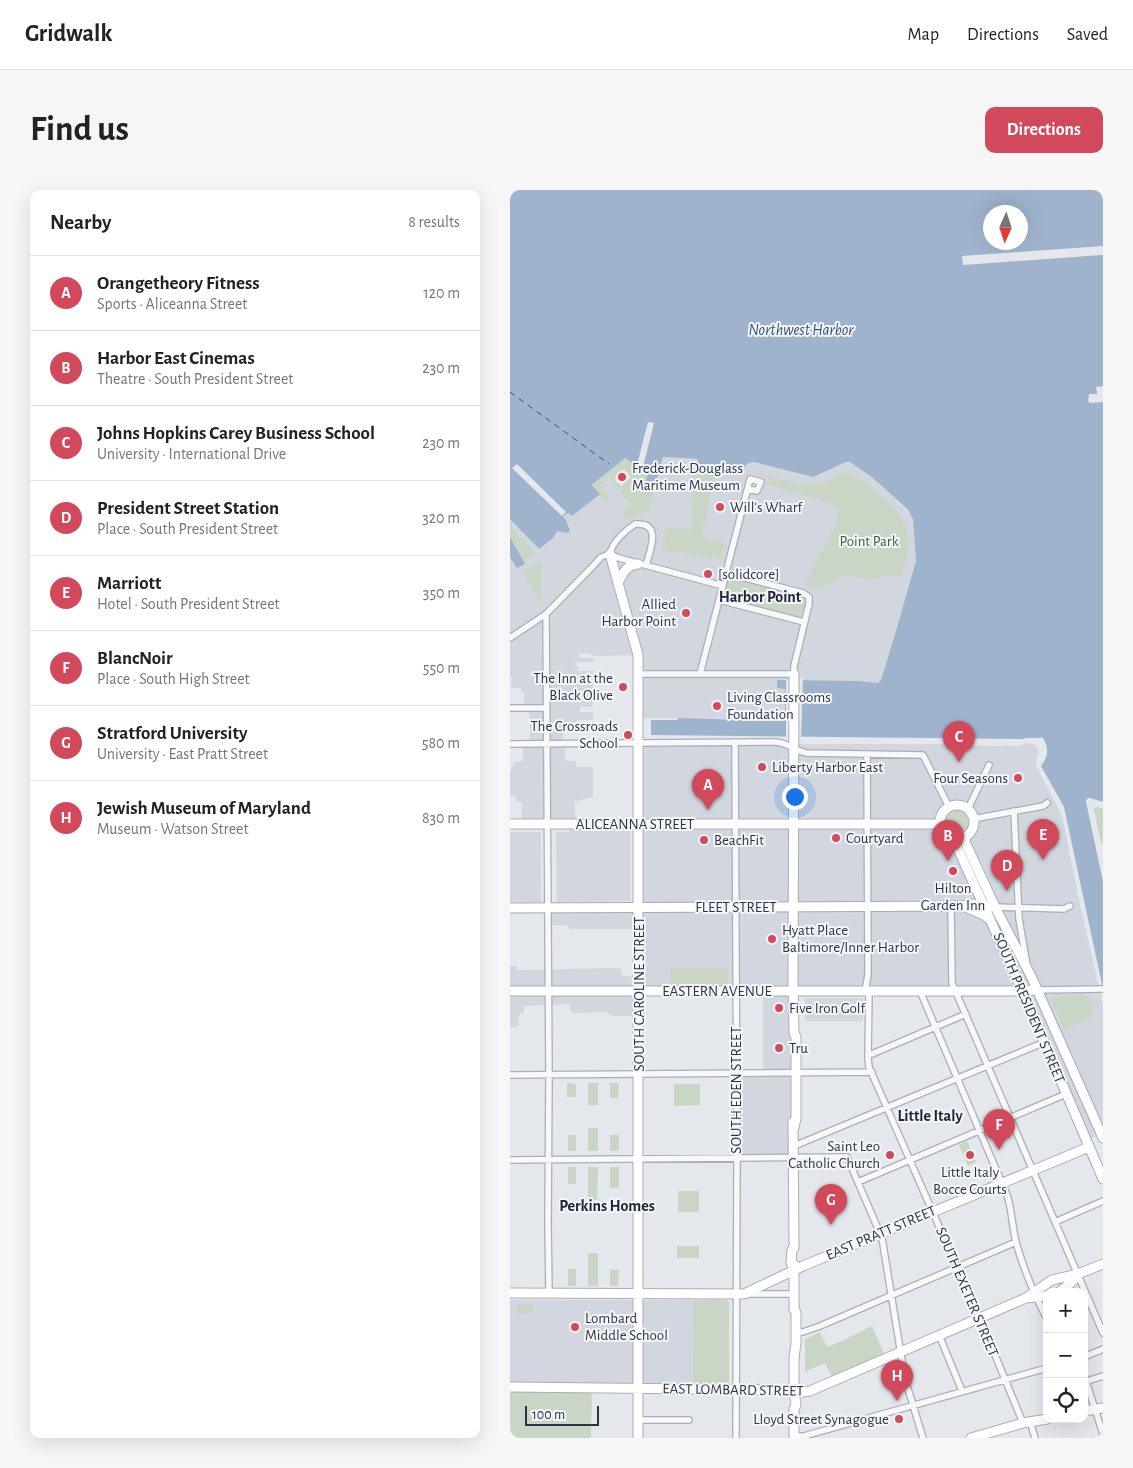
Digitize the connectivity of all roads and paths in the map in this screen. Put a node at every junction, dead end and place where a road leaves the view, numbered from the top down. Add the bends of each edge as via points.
1 (748, 489) dead end
2 (610, 554) junction
3 (642, 564) junction
4 (726, 573) junction
5 (618, 583) junction
6 (723, 586) junction
7 (719, 600) junction
8 (546, 614) junction
9 (804, 622) junction
10 (510, 638) edge
11 (638, 674) junction
12 (700, 674) junction
13 (794, 676) junction
14 (510, 708) edge
15 (547, 708) junction
16 (735, 742) junction
17 (510, 744) edge
18 (547, 744) junction
19 (638, 744) junction
20 (793, 748) junction
21 (867, 754) junction
22 (989, 765) dead end
23 (1047, 803) dead end
24 (949, 807) junction
25 (968, 809) junction
26 (1014, 811) junction
27 (973, 818) junction
28 (639, 823) junction
29 (510, 824) edge
30 (547, 824) junction
31 (736, 824) junction
32 (793, 824) junction
33 (867, 824) junction
34 (940, 824) junction
35 (964, 837) junction
36 (953, 838) junction
37 (793, 906) junction
38 (868, 906) junction
39 (951, 906) junction
40 (963, 906) junction
41 (984, 906) junction
42 (1070, 906) dead end
43 (548, 907) junction
44 (638, 907) junction
45 (736, 907) junction
46 (995, 907) junction
47 (510, 908) edge
48 (1020, 908) junction
49 (991, 922) junction
50 (1028, 969) junction
51 (1102, 989) edge
52 (1022, 990) junction
53 (1037, 990) junction
54 (510, 991) edge
55 (548, 991) junction
56 (638, 991) junction
57 (736, 991) junction
58 (793, 991) junction
59 (869, 991) junction
60 (920, 991) junction
61 (956, 991) junction
62 (966, 1014) junction
63 (936, 1027) junction
64 (1045, 1042) junction
65 (868, 1054) junction
66 (988, 1066) junction
67 (872, 1072) junction
68 (794, 1073) junction
69 (639, 1074) junction
70 (736, 1074) junction
71 (510, 1075) edge
72 (549, 1075) junction
73 (957, 1079) junction
74 (1066, 1094) junction
75 (887, 1108) junction
76 (1010, 1118) junction
77 (979, 1131) junction
78 (1103, 1140) edge
79 (794, 1146) junction
80 (1089, 1147) junction
81 (737, 1158) junction
82 (794, 1158) junction
83 (548, 1159) junction
84 (638, 1159) junction
85 (510, 1160) edge
86 (910, 1160) junction
87 (1033, 1170) junction
88 (1103, 1179) edge
89 (858, 1182) junction
90 (1002, 1183) junction
91 (1103, 1201) edge
92 (932, 1212) junction
93 (1055, 1222) junction
94 (880, 1233) junction
95 (1016, 1242) junction
96 (1103, 1264) edge
97 (956, 1267) junction
98 (794, 1270) junction
99 (1078, 1274) junction
100 (1064, 1288) edge
101 (510, 1293) edge
102 (549, 1293) junction
103 (639, 1294) junction
104 (740, 1294) junction
105 (794, 1294) junction
106 (1035, 1294) junction
107 (891, 1295) junction
108 (1043, 1295) edge
109 (794, 1309) junction
110 (1043, 1310) edge
111 (979, 1318) junction
112 (796, 1332) junction
113 (1103, 1333) edge
114 (939, 1335) junction
115 (1103, 1349) edge
116 (794, 1352) junction
117 (901, 1352) junction
118 (1088, 1355) edge
119 (1043, 1369) edge
120 (1103, 1376) edge
121 (1088, 1378) edge
122 (1005, 1380) junction
123 (1088, 1383) edge
124 (510, 1387) edge
125 (638, 1389) junction
126 (736, 1390) junction
127 (794, 1391) junction
128 (962, 1391) junction
129 (913, 1405) junction
130 (1099, 1408) edge
131 (638, 1420) junction
132 (688, 1420) dead end
133 (1043, 1420) edge
134 (1026, 1422) junction
135 (1103, 1434) edge
136 (794, 1437) edge
137 (638, 1438) edge
138 (736, 1438) edge
139 (923, 1438) edge
140 (971, 1438) edge
141 (1036, 1438) edge

1 - 4 street
2 - 3 street
2 - 3 street via 610,549 633,524 644,524 652,530 653,536
2 - 5 main road, SOUTH CAROLINE STREET
2 - 8 street via 601,557
3 - 5 main road via 631,564
3 - 6 street
4 - 6 street
4 - 9 street via 803,593 809,597
5 - 11 main road, SOUTH CAROLINE STREET via 638,656
6 - 7 street
7 - 9 street
7 - 12 street
8 - 10 street
8 - 15 street
9 - 13 street
11 - 12 street
11 - 19 main road, SOUTH CAROLINE STREET
12 - 13 street
13 - 20 main road
14 - 15 street
15 - 18 street
16 - 19 street
16 - 20 street via 781,743
16 - 31 street, SOUTH EDEN STREET
17 - 18 street
18 - 19 street
18 - 30 street
19 - 28 main road, SOUTH CAROLINE STREET
20 - 21 street via 806,753
20 - 32 main road
21 - 24 street via 923,755
21 - 33 street, SOUTH EXETER STREET
22 - 25 street
23 - 26 street
24 - 25 main road
24 - 34 main road
25 - 27 main road
26 - 27 street
26 - 48 street, SOUTH PRESIDENT STREET
27 - 35 main road via 972,830
28 - 30 main road, ALICEANNA STREET
28 - 31 main road, ALICEANNA STREET
28 - 44 main road, SOUTH CAROLINE STREET
29 - 30 main road, ALICEANNA STREET
30 - 43 street
31 - 32 main road, ALICEANNA STREET
31 - 45 street, SOUTH EDEN STREET
32 - 33 main road, ALICEANNA STREET
32 - 37 main road
33 - 34 main road, ALICEANNA STREET
33 - 38 street, SOUTH EXETER STREET
34 - 36 main road via 944,833
35 - 36 main road
35 - 46 main road, SOUTH PRESIDENT STREET
36 - 41 main road, SOUTH PRESIDENT STREET
37 - 38 main road, FLEET STREET
37 - 45 main road, FLEET STREET
37 - 58 main road
38 - 39 main road, FLEET STREET
38 - 59 street, SOUTH EXETER STREET
39 - 40 main road, FLEET STREET
39 - 61 street via 952,983
40 - 41 main road, FLEET STREET
40 - 49 main road, FLEET STREET via 984,915
41 - 46 main road, FLEET STREET
41 - 49 main road, SOUTH PRESIDENT STREET
42 - 48 street, FLEET STREET via 1064,909
43 - 44 main road, FLEET STREET
43 - 47 main road, FLEET STREET
43 - 55 street
44 - 45 main road, FLEET STREET
44 - 56 main road, SOUTH CAROLINE STREET
45 - 57 street, SOUTH EDEN STREET
46 - 48 street, FLEET STREET
46 - 50 main road, SOUTH PRESIDENT STREET
48 - 50 street, SOUTH PRESIDENT STREET via 1020,928
49 - 52 main road, SOUTH PRESIDENT STREET
50 - 53 main road, SOUTH PRESIDENT STREET
51 - 53 street, EASTERN AVENUE
52 - 53 main road, EASTERN AVENUE
52 - 61 main road, EASTERN AVENUE
52 - 64 main road, SOUTH PRESIDENT STREET
53 - 78 main road, SOUTH PRESIDENT STREET
54 - 55 main road, EASTERN AVENUE
55 - 56 main road, EASTERN AVENUE
55 - 72 street
56 - 57 main road, EASTERN AVENUE
56 - 69 main road, SOUTH CAROLINE STREET
57 - 58 main road, EASTERN AVENUE
57 - 70 street, SOUTH EDEN STREET
58 - 59 main road, EASTERN AVENUE
58 - 68 main road via 794,1033 791,1037
59 - 60 main road, EASTERN AVENUE
59 - 65 street, SOUTH EXETER STREET
60 - 61 main road, EASTERN AVENUE
60 - 63 street
61 - 62 street
62 - 63 street
62 - 66 street
63 - 65 street
63 - 73 street
64 - 66 street
64 - 74 main road, SOUTH PRESIDENT STREET
65 - 67 street, SOUTH EXETER STREET
66 - 73 street
66 - 76 street
67 - 68 street
67 - 75 street, SOUTH EXETER STREET
68 - 70 street
68 - 79 main road via 791,1113
69 - 70 street
69 - 72 street
69 - 84 main road, SOUTH CAROLINE STREET
70 - 81 street, SOUTH EDEN STREET
71 - 72 street
72 - 83 street
73 - 75 street
73 - 77 street
74 - 76 street
74 - 80 main road, SOUTH PRESIDENT STREET
75 - 79 street
75 - 86 street, SOUTH EXETER STREET
76 - 77 street
76 - 87 street
77 - 86 street
77 - 90 street
78 - 80 main road, EAST PRATT STREET
79 - 82 main road
80 - 87 main road, EAST PRATT STREET
80 - 88 main road, SOUTH PRESIDENT STREET
81 - 82 street
81 - 84 street
81 - 104 street, SOUTH EDEN STREET
82 - 89 street via 847,1158
82 - 98 main road
83 - 84 street
83 - 85 street
83 - 102 street
84 - 103 main road, SOUTH CAROLINE STREET
86 - 89 street
86 - 92 street, SOUTH EXETER STREET
87 - 90 main road, EAST PRATT STREET
87 - 93 street
89 - 94 street
90 - 92 main road, EAST PRATT STREET
90 - 95 street via 1009,1201
91 - 93 street
92 - 94 main road, EAST PRATT STREET
92 - 97 street, SOUTH EXETER STREET
93 - 99 street
94 - 98 main road, EAST PRATT STREET
94 - 107 street
95 - 97 street
95 - 106 street
96 - 99 main road, EAST LOMBARD STREET
97 - 107 street
97 - 111 street, SOUTH EXETER STREET
98 - 104 main road, EAST PRATT STREET
98 - 105 main road
99 - 100 main road, EAST LOMBARD STREET
99 - 106 main road, EAST LOMBARD STREET via 1052,1280
99 - 113 street
101 - 102 main road, EAST PRATT STREET
102 - 103 main road, EAST PRATT STREET
103 - 104 main road, EAST PRATT STREET
103 - 125 main road, SOUTH CAROLINE STREET
104 - 105 street, EAST PRATT STREET
104 - 126 street, SOUTH EDEN STREET
105 - 109 main road
106 - 108 main road
106 - 110 street
106 - 111 main road, EAST LOMBARD STREET
107 - 112 street via 818,1327
107 - 117 street
109 - 112 main road
109 - 116 main road via 791,1312
111 - 114 main road, EAST LOMBARD STREET
111 - 122 street, SOUTH EXETER STREET
112 - 116 main road
114 - 117 main road, EAST LOMBARD STREET
114 - 128 street
115 - 118 street
116 - 127 main road
117 - 127 main road, EAST LOMBARD STREET via 810,1391
117 - 129 street
119 - 122 street
120 - 121 street
122 - 128 street
122 - 134 street, SOUTH EXETER STREET
123 - 130 street
124 - 125 main road, EAST LOMBARD STREET
125 - 126 main road, EAST LOMBARD STREET
125 - 131 main road, SOUTH CAROLINE STREET
126 - 127 main road, EAST LOMBARD STREET
126 - 138 street, SOUTH EDEN STREET
127 - 136 main road
128 - 129 street
129 - 136 street
129 - 139 street
130 - 135 street
131 - 132 street
131 - 137 main road, SOUTH CAROLINE STREET
133 - 134 main road
134 - 140 main road
134 - 141 street, SOUTH EXETER STREET

